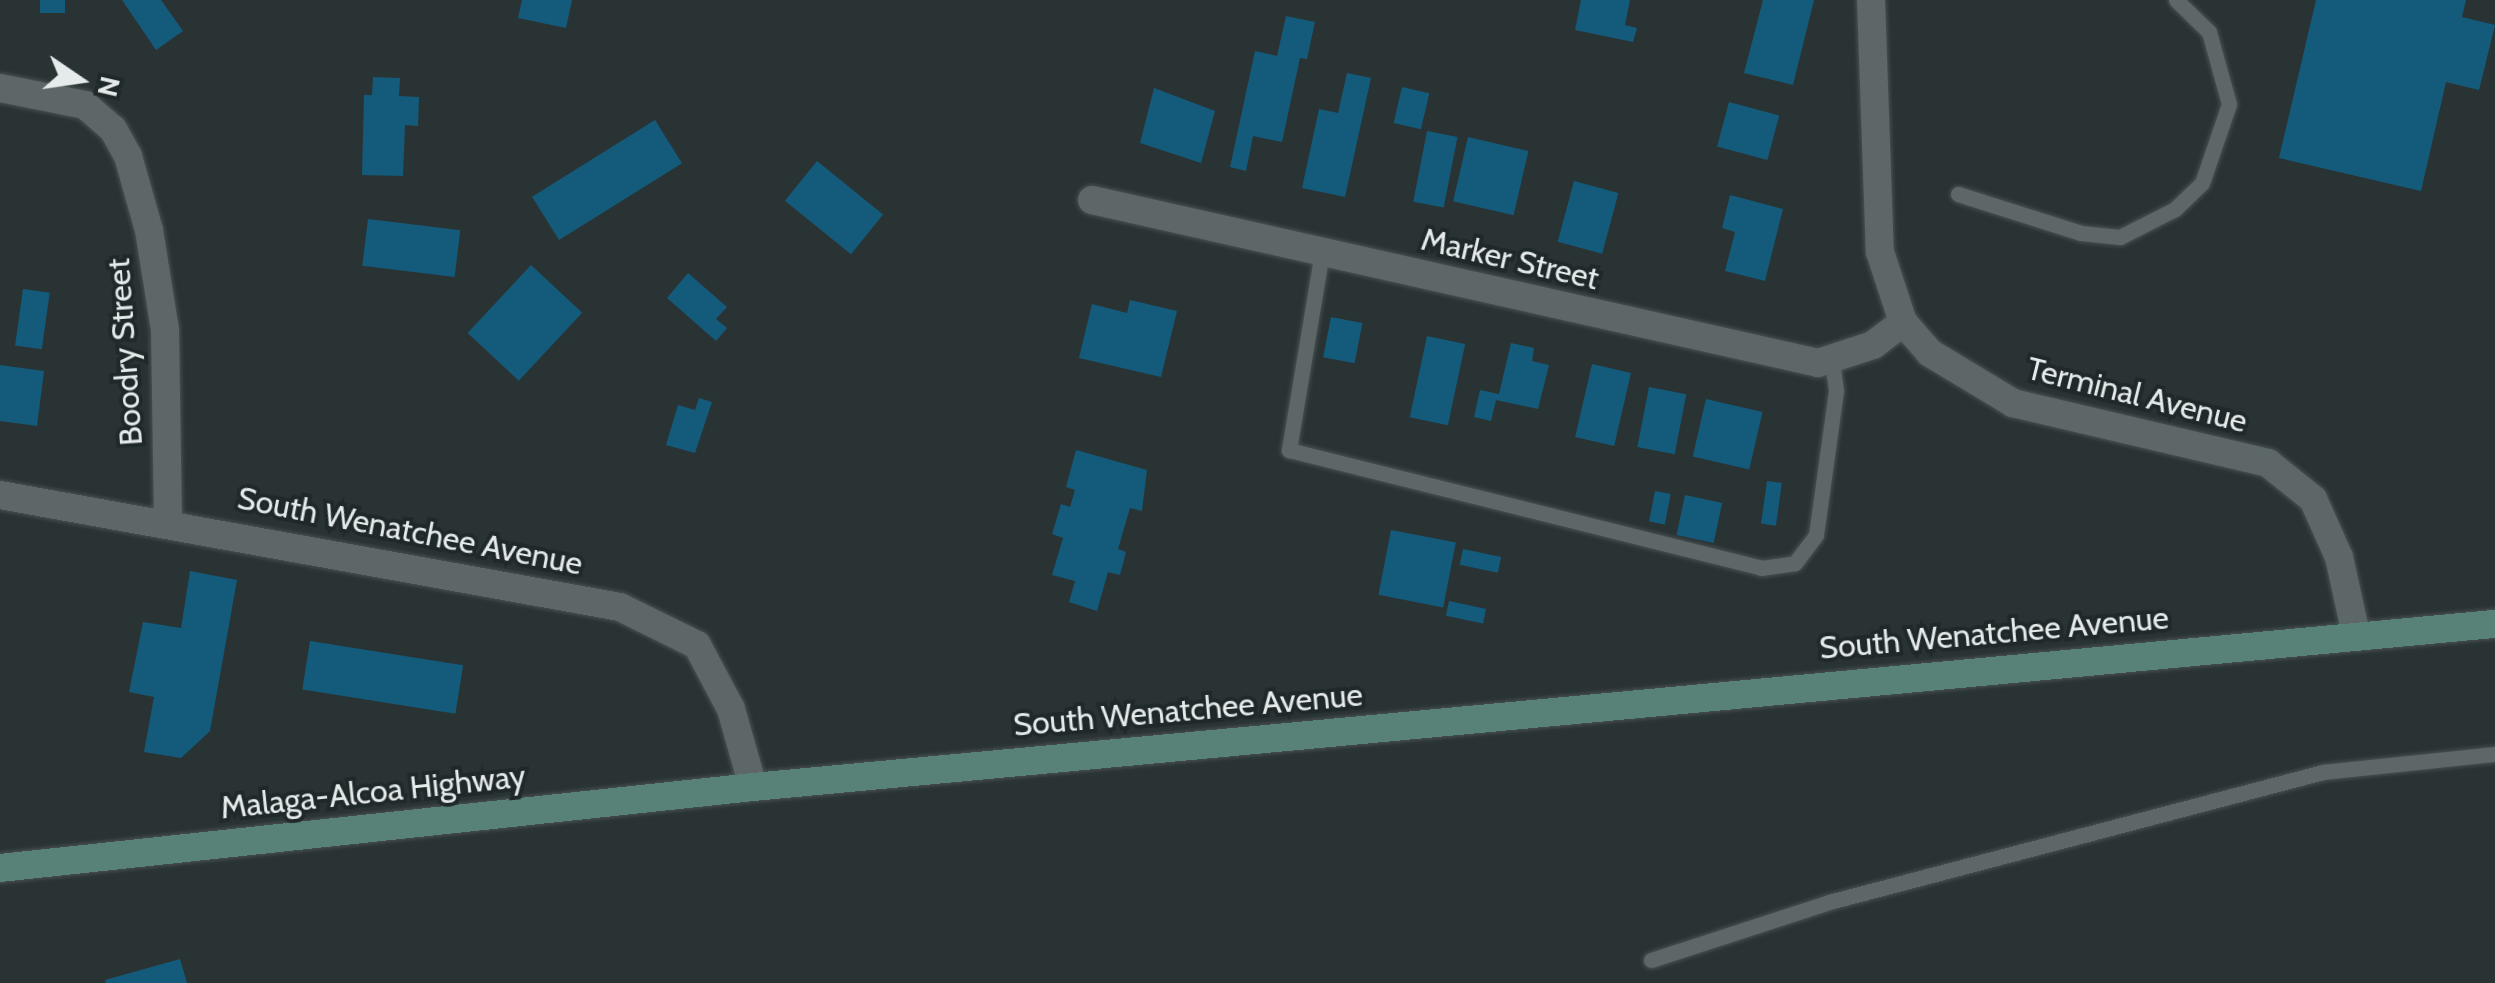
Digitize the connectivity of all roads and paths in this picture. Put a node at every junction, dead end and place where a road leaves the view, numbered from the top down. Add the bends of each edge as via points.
1 (1871, 0) edge
2 (2176, 0) edge
3 (0, 88) edge
4 (1958, 194) dead end
5 (1092, 200) dead end
6 (1322, 252) junction
7 (1904, 322) junction
8 (1832, 360) junction
9 (0, 494) edge
10 (168, 521) junction
11 (2495, 624) edge
12 (2356, 634) junction
13 (2495, 754) edge
14 (752, 787) junction
15 (0, 868) edge
16 (1651, 960) dead end

1 - 7 street, Terminal Avenue via 1880,252
2 - 4 lane via 2210,32 2229,104 2202,182 2176,209 2120,237 2081,233
3 - 10 street, Boodry Street via 85,105 128,156 150,230 165,330
5 - 6 street, Marker Street
6 - 8 street, Marker Street via 1784,358
6 - 8 lane via 1289,450 1761,568 1795,563 1816,535 1836,390
7 - 8 street, Marker Street via 1873,345
7 - 12 street, Terminal Avenue via 1942,362 2013,403 2268,463 2313,499 2340,556
9 - 10 street, South Wenatchee Avenue
10 - 14 street, South Wenatchee Avenue via 620,607 696,646 730,709
11 - 12 main road, South Wenatchee Avenue
12 - 14 main road, South Wenatchee Avenue
13 - 16 lane via 2323,772 1829,902
14 - 15 main road, Malaga-Alcoa Highway

